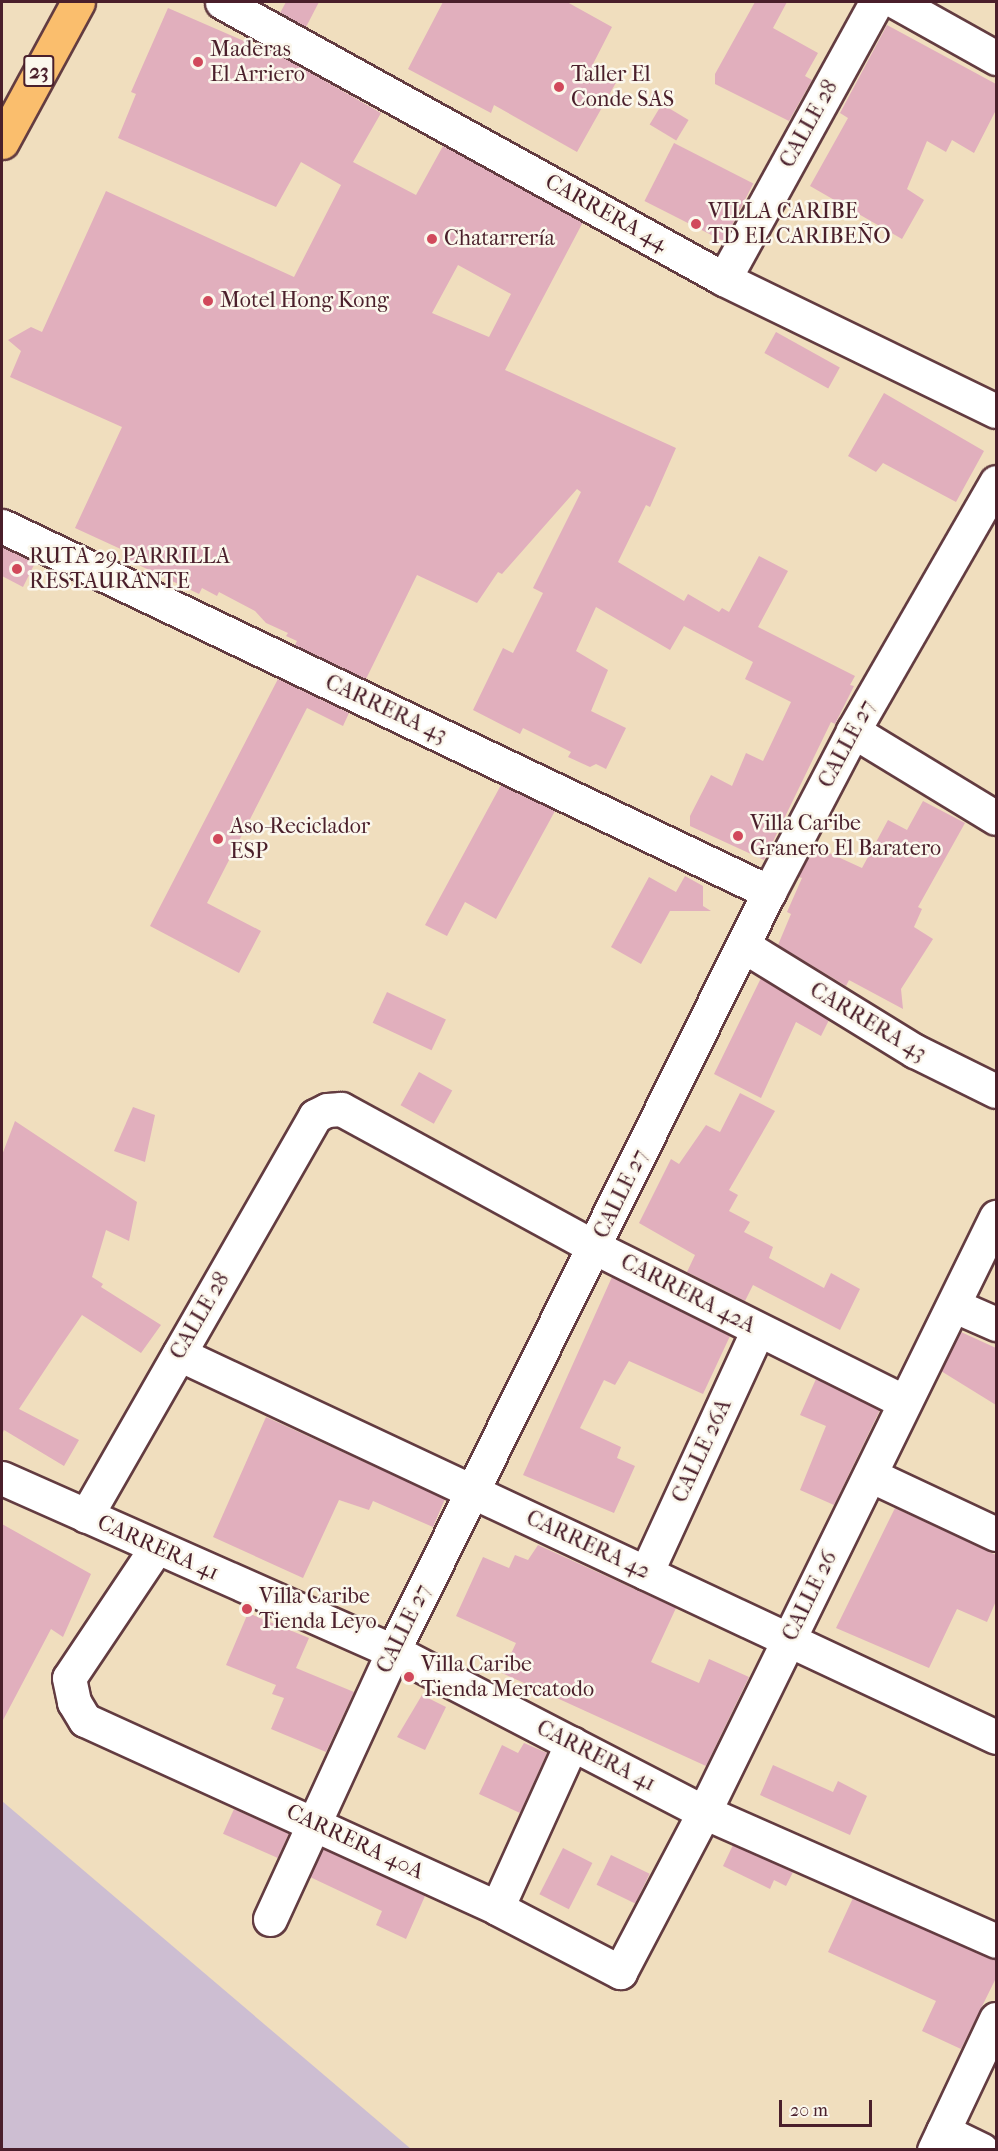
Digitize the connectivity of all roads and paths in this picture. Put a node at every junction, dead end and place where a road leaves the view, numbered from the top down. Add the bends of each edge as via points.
1 (78, 2) edge
2 (222, 2) edge
3 (876, 2) edge
4 (896, 2) edge
5 (996, 58) edge
6 (2, 142) edge
7 (724, 279) junction
8 (996, 411) edge
9 (996, 482) edge
10 (2, 526) edge
11 (853, 731) junction
12 (996, 818) edge
13 (769, 892) junction
14 (744, 946) junction
15 (996, 1091) edge
16 (315, 1116) joint
17 (996, 1217) edge
18 (594, 1247) junction
19 (955, 1306) junction
20 (996, 1324) edge
21 (758, 1329) junction
22 (179, 1354) junction
23 (905, 1402) junction
24 (870, 1474) junction
25 (2, 1478) edge
26 (471, 1491) junction
27 (86, 1516) junction
28 (996, 1534) edge
29 (156, 1548) junction
30 (646, 1573) junction
31 (788, 1639) junction
32 (393, 1651) junction
33 (996, 1737) edge
34 (572, 1743) junction
35 (705, 1812) junction
36 (313, 1823) junction
37 (497, 1908) junction
38 (270, 1919) dead end
39 (996, 1941) edge
40 (620, 1972) joint
41 (996, 2019) edge
42 (938, 2140) edge
43 (982, 2150) edge

1 - 6 highway, 23
2 - 7 street, CARRERA 44
3 - 7 street, CALLE 28
4 - 5 street
7 - 8 street, CARRERA 44
9 - 11 street, CALLE 27
10 - 13 street, CARRERA 43
11 - 12 street
11 - 13 street, CALLE 27
13 - 14 street, CALLE 27
14 - 15 street, CARRERA 43 via 915,1052
14 - 18 street, CALLE 27
16 - 18 street, CARRERA 42A via 341,1109
16 - 22 street, CALLE 28
17 - 19 street, CALLE 26
18 - 21 street, CARRERA 42A
18 - 26 street, CALLE 27
19 - 20 street
19 - 23 street, CALLE 26
21 - 23 street, CARRERA 42A
21 - 30 street, CALLE 26A
22 - 26 street, CARRERA 42
22 - 27 street, CALLE 28
23 - 24 street, CALLE 26
24 - 28 street
24 - 31 street, CALLE 26
25 - 27 street, CARRERA 41
26 - 30 street, CARRERA 42
26 - 32 street, CALLE 27
27 - 29 street, CARRERA 41
29 - 32 street, CARRERA 41
29 - 36 street, CARRERA 40A via 69,1678 74,1702 86,1720
30 - 31 street, CARRERA 42
31 - 33 street, CARRERA 42
31 - 35 street, CALLE 26
32 - 34 street, CARRERA 41
32 - 36 street, CALLE 27
34 - 35 street, CARRERA 41
34 - 37 street
35 - 39 street, CARRERA 41
35 - 40 street, CALLE 26
36 - 37 street, CARRERA 40A
36 - 38 street, CALLE 27
37 - 40 street, CARRERA 40A
41 - 42 street
42 - 43 street

